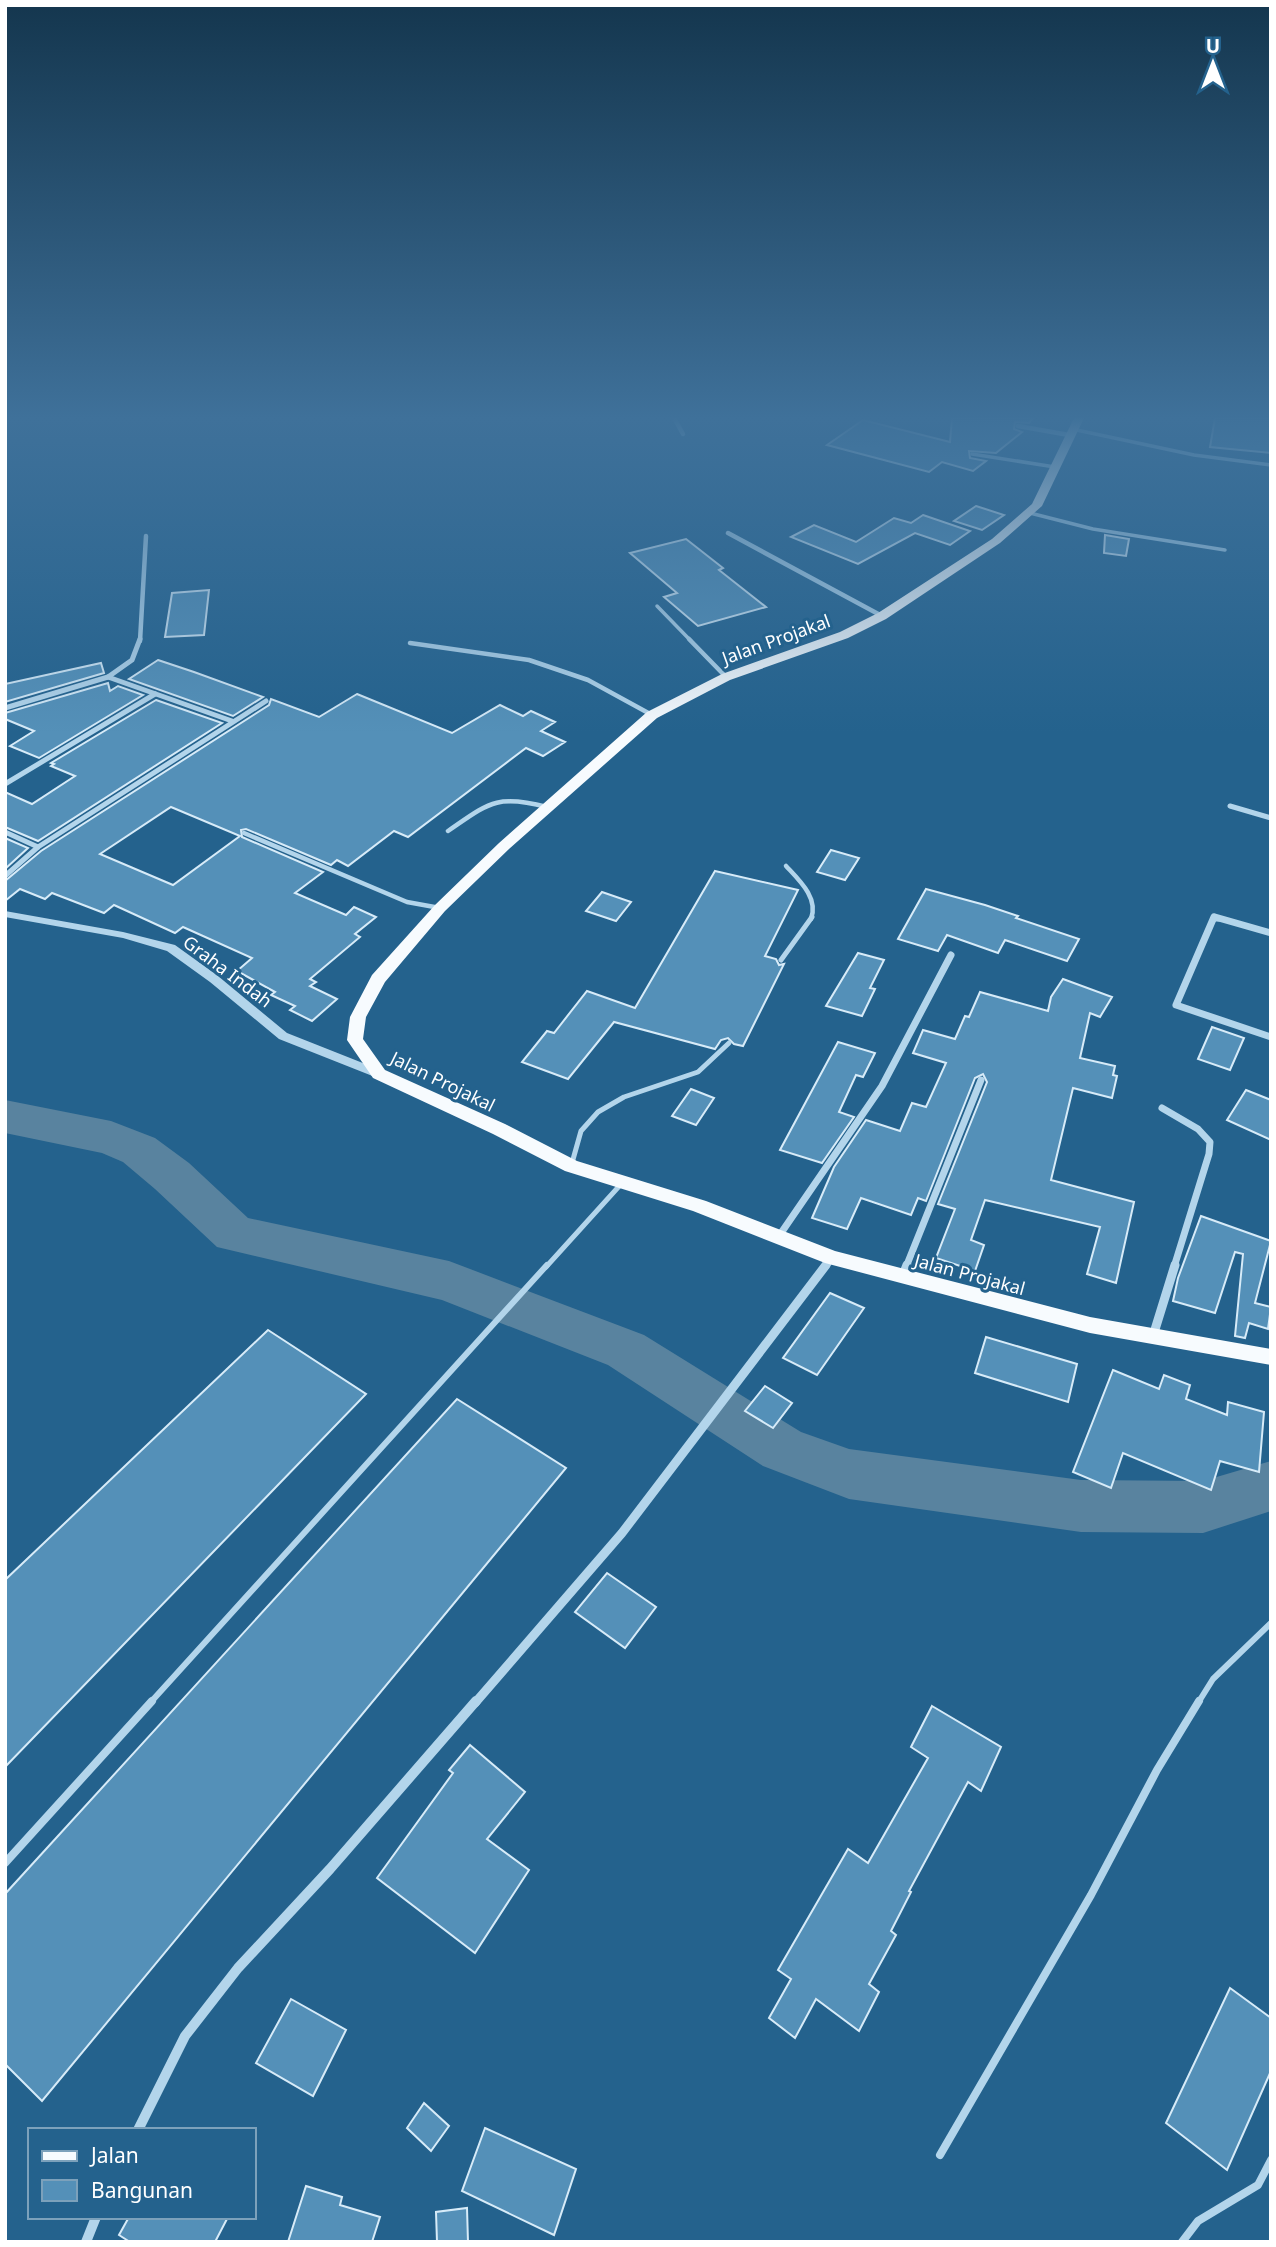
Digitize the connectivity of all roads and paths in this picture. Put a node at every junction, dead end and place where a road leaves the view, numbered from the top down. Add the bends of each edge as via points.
1 (1018, 523) edge
2 (1069, 523) edge
3 (728, 533) dead end
4 (146, 536) dead end
5 (1225, 550) dead end
6 (657, 606) dead end
7 (882, 616) junction
8 (410, 643) dead end
9 (108, 677) junction
10 (726, 677) junction
11 (155, 694) junction
12 (266, 701) dead end
13 (5, 708) edge
14 (652, 715) junction
15 (232, 721) junction
16 (5, 784) edge
17 (1230, 806) dead end
18 (547, 807) junction
19 (1271, 818) edge
20 (448, 831) dead end
21 (5, 832) edge
22 (244, 833) dead end
23 (38, 847) junction
24 (786, 866) dead end
25 (5, 876) edge
26 (440, 908) junction
27 (5, 914) edge
28 (1271, 933) edge
29 (951, 955) dead end
30 (781, 960) dead end
31 (1271, 1037) edge
32 (729, 1043) dead end
33 (379, 1074) junction
34 (981, 1080) dead end
35 (1162, 1108) dead end
36 (571, 1166) junction
37 (622, 1183) junction
38 (779, 1237) junction
39 (832, 1258) junction
40 (903, 1276) junction
41 (1153, 1336) junction
42 (1271, 1357) edge
43 (1271, 1623) edge
44 (5, 1863) edge
45 (139, 2128) edge
46 (940, 2155) dead end
47 (1271, 2160) edge
48 (95, 2219) edge
49 (86, 2242) edge
50 (1182, 2242) edge

1 - 7 main road, Jalan Projakal
2 - 5 lane
3 - 7 street
4 - 9 street via 140,643 132,660
6 - 10 lane
7 - 10 main road, Jalan Projakal via 844,635
8 - 14 lane via 529,660 588,680
9 - 11 street
9 - 13 street
10 - 14 main road, Jalan Projakal
11 - 15 street
11 - 16 street
12 - 15 street
14 - 18 main road, Jalan Projakal
15 - 23 street
17 - 19 street
18 - 20 lane via 516,798 495,799
18 - 26 main road, Jalan Projakal
21 - 23 street
22 - 26 lane via 407,902
23 - 25 street
24 - 30 lane via 811,893 815,906 813,917
26 - 33 main road, Jalan Projakal via 378,979 358,1017 355,1040
27 - 33 street, Graha Indah via 171,948 282,1036
28 - 31 street via 1213,916 1176,1005
29 - 38 street via 882,1086
32 - 36 lane via 701,1071 615,1100 602,1109 584,1124
33 - 36 main road, Jalan Projakal
34 - 40 street
35 - 41 street via 1198,1129 1210,1142
36 - 37 main road, Jalan Projakal
37 - 38 main road, Jalan Projakal
37 - 44 lane
38 - 39 main road, Jalan Projakal
39 - 40 main road, Jalan Projakal
39 - 45 street via 622,1533 238,1968 185,2036
40 - 41 main road, Jalan Projakal via 1090,1325
41 - 42 main road, Jalan Projakal
43 - 46 lane via 1213,1679
47 - 50 lane via 1258,2185 1198,2221
48 - 49 street

